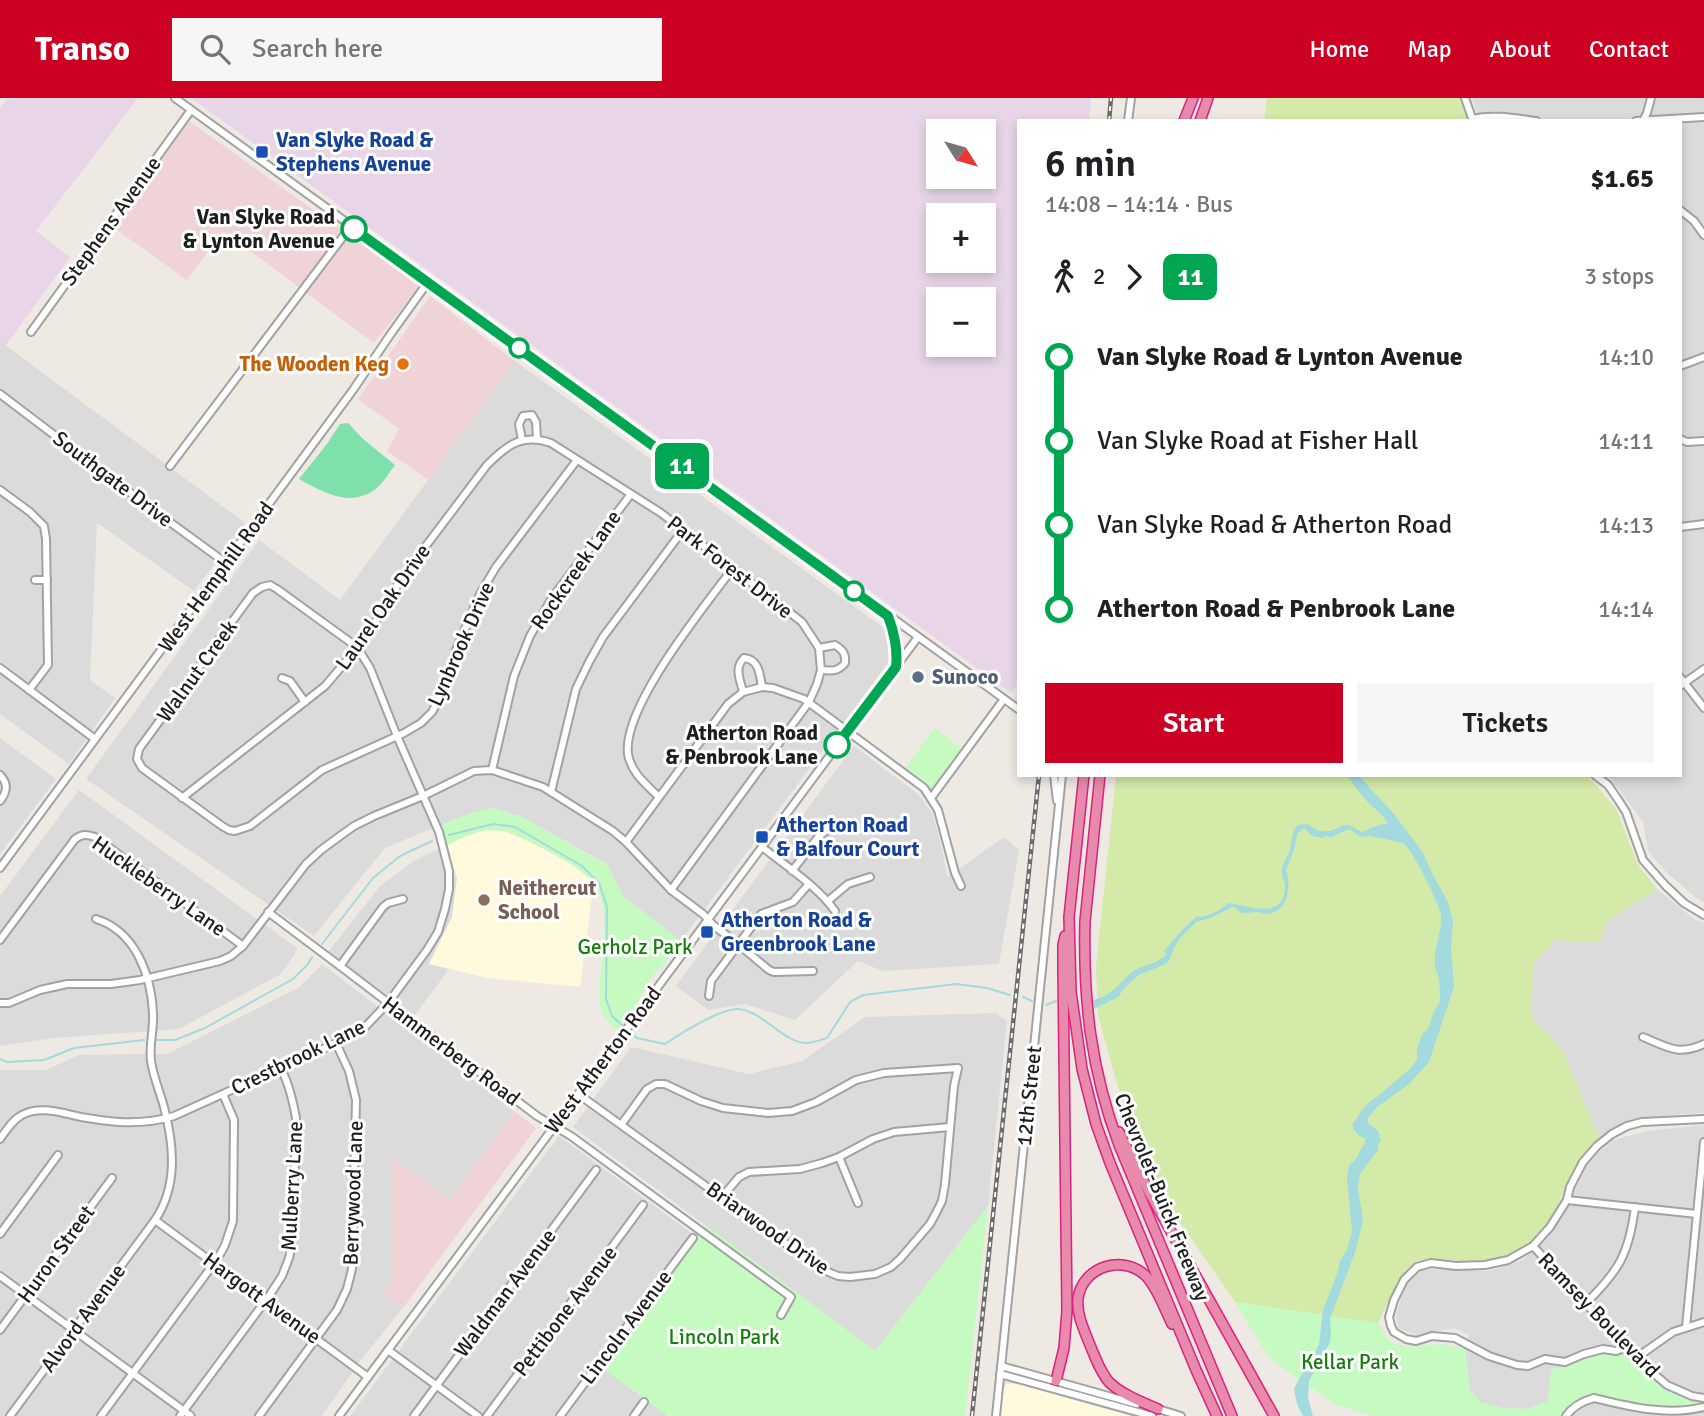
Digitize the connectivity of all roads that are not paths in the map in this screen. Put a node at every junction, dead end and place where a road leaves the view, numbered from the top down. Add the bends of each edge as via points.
1 (174, 98) edge
2 (1131, 98) edge
3 (1192, 98) edge
4 (1208, 98) edge
5 (1465, 98) edge
6 (1651, 98) edge
7 (191, 110) junction
8 (1704, 117) edge
9 (1185, 118) edge
10 (1128, 119) edge
11 (1201, 119) edge
12 (1473, 119) edge
13 (1476, 119) edge
14 (1522, 119) edge
15 (1644, 119) edge
16 (1664, 119) edge
17 (1682, 212) edge
18 (351, 226) junction
19 (1704, 235) edge
20 (428, 282) junction
21 (31, 332) dead end
22 (1704, 357) edge
23 (1682, 365) edge
24 (0, 394) edge
25 (537, 438) junction
26 (522, 440) junction
27 (1682, 440) edge
28 (1704, 442) edge
29 (577, 460) junction
30 (170, 466) dead end
31 (0, 490) edge
32 (631, 494) junction
33 (1704, 524) edge
34 (1682, 527) edge
35 (683, 530) junction
36 (226, 563) junction
37 (733, 568) junction
38 (35, 580) dead end
39 (47, 580) junction
40 (262, 587) joint
41 (888, 616) junction
42 (918, 637) junction
43 (357, 647) junction
44 (819, 648) junction
45 (896, 667) junction
46 (0, 668) edge
47 (1704, 669) edge
48 (821, 670) junction
49 (282, 678) dead end
50 (1682, 682) edge
51 (762, 687) junction
52 (29, 690) junction
53 (743, 692) junction
54 (1004, 699) junction
55 (305, 702) junction
56 (809, 702) junction
57 (1017, 708) edge
58 (1704, 708) edge
59 (848, 731) junction
60 (397, 736) junction
61 (94, 739) junction
62 (137, 759) joint
63 (492, 770) junction
64 (0, 775) edge
65 (1054, 777) edge
66 (1062, 777) edge
67 (1084, 777) edge
68 (1100, 777) edge
69 (1598, 777) edge
70 (551, 792) junction
71 (423, 796) junction
72 (659, 797) junction
73 (183, 798) junction
74 (931, 798) junction
75 (0, 801) edge
76 (1059, 810) junction
77 (832, 826) dead end
78 (626, 842) junction
79 (762, 848) junction
80 (0, 868) edge
81 (792, 871) junction
82 (870, 877) dead end
83 (808, 885) junction
84 (961, 886) dead end
85 (671, 890) junction
86 (404, 900) dead end
87 (828, 901) junction
88 (835, 911) dead end
89 (268, 912) junction
90 (1704, 915) edge
91 (1069, 917) junction
92 (96, 919) dead end
93 (708, 919) junction
94 (0, 940) edge
95 (738, 944) junction
96 (243, 946) junction
97 (340, 966) junction
98 (813, 971) dead end
99 (146, 978) junction
100 (709, 996) dead end
101 (0, 1003) edge
102 (388, 1003) junction
103 (1643, 1037) dead end
104 (336, 1043) junction
105 (1704, 1044) edge
106 (280, 1068) junction
107 (223, 1094) junction
108 (578, 1094) junction
109 (1104, 1100) junction
110 (166, 1118) junction
111 (1704, 1119) edge
112 (621, 1125) junction
113 (554, 1126) junction
114 (950, 1127) junction
115 (0, 1139) edge
116 (1704, 1142) edge
117 (58, 1155) dead end
118 (839, 1157) junction
119 (596, 1170) dead end
120 (112, 1178) dead end
121 (722, 1197) junction
122 (1567, 1200) junction
123 (858, 1203) dead end
124 (643, 1205) dead end
125 (1635, 1207) junction
126 (1697, 1214) junction
127 (155, 1220) junction
128 (0, 1234) edge
129 (694, 1238) dead end
130 (1533, 1246) junction
131 (214, 1263) junction
132 (0, 1276) edge
133 (26, 1295) junction
134 (265, 1301) junction
135 (1585, 1304) junction
136 (781, 1315) dead end
137 (1704, 1322) edge
138 (1686, 1327) junction
139 (0, 1330) edge
140 (74, 1330) junction
141 (317, 1339) junction
142 (1627, 1346) junction
143 (388, 1350) junction
144 (1636, 1358) junction
145 (1001, 1370) junction
146 (1196, 1370) junction
147 (132, 1373) junction
148 (368, 1377) junction
149 (1056, 1381) junction
150 (436, 1385) junction
151 (1062, 1391) junction
152 (1704, 1398) edge
153 (644, 1402) dead end
154 (1704, 1407) edge
155 (182, 1413) edge
156 (1153, 1414) edge
157 (1217, 1414) edge
158 (10, 1416) edge
159 (101, 1416) edge
160 (191, 1416) edge
161 (259, 1416) edge
162 (339, 1416) edge
163 (414, 1416) edge
164 (478, 1416) edge
165 (487, 1416) edge
166 (560, 1416) edge
167 (634, 1416) edge
168 (996, 1416) edge
169 (1181, 1416) edge
170 (1233, 1416) edge
171 (1274, 1416) edge
172 (1566, 1416) edge

1 - 7 street
2 - 10 street
3 - 9 highway
4 - 11 highway
5 - 12 street
6 - 15 street
7 - 18 street
7 - 21 street, Stephens Avenue
8 - 16 street
13 - 14 street
17 - 19 street
18 - 20 street
18 - 30 street
20 - 36 street, West Hemphill Road
20 - 41 street
22 - 23 street
24 - 36 street, Southgate Drive
25 - 26 street
25 - 26 street via 535,419 527,414 519,424
25 - 29 street, Park Forest Drive
26 - 43 street, Laurel Oak Drive via 488,465 401,579
27 - 28 street
29 - 32 street, Park Forest Drive
29 - 60 street, Lynbrook Drive via 480,594 432,712
31 - 39 street via 44,526
32 - 35 street, Park Forest Drive
32 - 63 street, Rockcreek Lane via 552,598 530,636 514,676
33 - 34 street
35 - 37 street, Park Forest Drive
35 - 70 street via 589,662 576,689
36 - 61 street, West Hemphill Road
37 - 44 street, Park Forest Drive via 802,622
37 - 72 street via 661,667 632,727 628,742 631,764
38 - 39 street
39 - 52 street via 48,665
40 - 43 street, Crestbrook Lane via 270,584
40 - 62 street, Walnut Creek via 253,593 139,750
41 - 42 street
41 - 45 street
42 - 45 street, West Atherton Road
42 - 54 street
43 - 55 street, Laurel Oak Drive via 326,686
43 - 60 street, Crestbrook Lane
44 - 48 street
44 - 48 street, Park Forest Drive via 835,646 845,655 839,669
45 - 59 street, West Atherton Road
46 - 52 street
47 - 50 street
48 - 56 street
49 - 55 street via 290,681
50 - 58 street
51 - 53 street
51 - 53 street via 757,664 744,658 738,671
51 - 56 street
52 - 61 street
53 - 72 street via 728,704
54 - 57 street
54 - 74 street
55 - 73 street, Laurel Oak Drive
56 - 59 street
56 - 85 street
59 - 74 street
59 - 79 street, West Atherton Road
60 - 71 street, Crestbrook Lane
60 - 73 street, Lynbrook Drive via 322,770 242,829 229,830
61 - 80 street, West Hemphill Road
62 - 73 street, Lynbrook Drive via 142,768
63 - 70 street
63 - 71 street via 474,771
64 - 75 street via 6,786
65 - 76 street
66 - 76 street, 12th Street
67 - 91 highway, Chevrolet-Buick Freeway
68 - 109 highway, Chevrolet-Buick Freeway via 1084,976
69 - 90 street via 1626,812 1643,860 1665,885
70 - 78 street
71 - 89 street via 354,827 321,850
71 - 102 street, Crestbrook Lane via 445,854 449,880 445,909 438,932
72 - 78 street
74 - 84 street
76 - 145 street, 12th Street
77 - 81 street
78 - 85 street
79 - 81 street
79 - 93 street, West Atherton Road
81 - 83 street
82 - 87 street via 848,884
83 - 87 street
83 - 95 street via 793,902 761,914
85 - 93 street
86 - 97 street via 383,907
87 - 88 street
89 - 96 street
89 - 97 street, Hammerberg Road
91 - 146 highway, Chevrolet-Buick Freeway via 1073,1010 1090,1102 1110,1163
91 - 149 highway via 1063,945 1066,1321
92 - 99 street, Alvord Avenue via 114,926 130,941
93 - 95 street
93 - 108 street, West Atherton Road
94 - 96 street, Huckleberry Lane via 75,839 83,835 95,837
95 - 98 street via 774,972
95 - 100 street via 710,981
96 - 99 street via 220,961
97 - 102 street, Hammerberg Road
99 - 101 street via 67,984
99 - 110 street, Alvord Avenue via 153,1013 152,1063
102 - 104 street, Crestbrook Lane via 366,1027
102 - 113 street, Hammerberg Road
103 - 105 street via 1680,1050
104 - 106 street, Crestbrook Lane
104 - 141 street, Berrywood Lane via 356,1100 353,1259 347,1289
106 - 107 street, Crestbrook Lane
106 - 134 street, Mulberry Lane via 296,1118 293,1239 282,1276
107 - 110 street, Crestbrook Lane
107 - 131 street via 234,1120 233,1221
108 - 112 street, Briarwood Drive
108 - 113 street, West Atherton Road
109 - 170 highway, Chevrolet-Buick Freeway via 1129,1171
109 - 171 highway via 1154,1201
110 - 115 street, Crestbrook Lane via 122,1122 34,1111 15,1120
110 - 127 street, Alvord Avenue via 173,1161 171,1182
111 - 122 street via 1642,1122 1612,1134 1583,1162
112 - 114 street, Briarwood Drive via 647,1088 656,1084 723,1108 768,1113 804,1107 856,1080 884,1073 958,1068
112 - 121 street, Briarwood Drive
113 - 136 street, Hammerberg Road via 791,1297
113 - 143 street, West Atherton Road
114 - 118 street via 894,1132
114 - 121 street, Briarwood Drive via 942,1201 930,1224 900,1259 875,1274 850,1277 826,1271
116 - 126 street
117 - 128 street
118 - 121 street via 800,1169 749,1172
118 - 123 street
119 - 150 street, Waldman Avenue
120 - 133 street, Huron Street
122 - 125 street
122 - 130 street
124 - 165 street, Pettibone Avenue
125 - 126 street
125 - 135 street via 1627,1249 1614,1274
126 - 138 street
127 - 131 street, Hargott Avenue
127 - 140 street, Alvord Avenue
129 - 166 street, Lincoln Avenue
130 - 135 street, Ramsey Boulevard
130 - 142 street via 1508,1260 1485,1265 1431,1263 1417,1267 1394,1300 1391,1326 1406,1339 1455,1338 1489,1356 1528,1366
131 - 134 street, Hargott Avenue
131 - 147 street
132 - 133 street
133 - 139 street, Huron Street
133 - 140 street
134 - 141 street, Hargott Avenue
134 - 155 street, Mulberry Lane
135 - 142 street, Ramsey Boulevard
137 - 138 street
138 - 144 street
140 - 147 street
140 - 158 street, Alvord Avenue
141 - 148 street, Hargott Avenue
141 - 161 street, Berrywood Lane
142 - 144 street, Ramsey Boulevard
143 - 148 street, West Atherton Road
143 - 150 street
144 - 152 street, Ramsey Boulevard via 1667,1385
145 - 149 street
145 - 151 street
145 - 168 street, 12th Street
146 - 156 highway via 1144,1274 1117,1265 1090,1276 1080,1290 1078,1306 1100,1368 1113,1386
146 - 157 highway, Chevrolet-Buick Freeway
147 - 155 street
147 - 159 street
148 - 162 street, West Atherton Road
149 - 151 street
149 - 156 street
150 - 163 street, Waldman Avenue
150 - 164 street
151 - 156 street
153 - 167 street
154 - 172 street via 1653,1412 1594,1398 1575,1406
155 - 160 street
156 - 169 street

